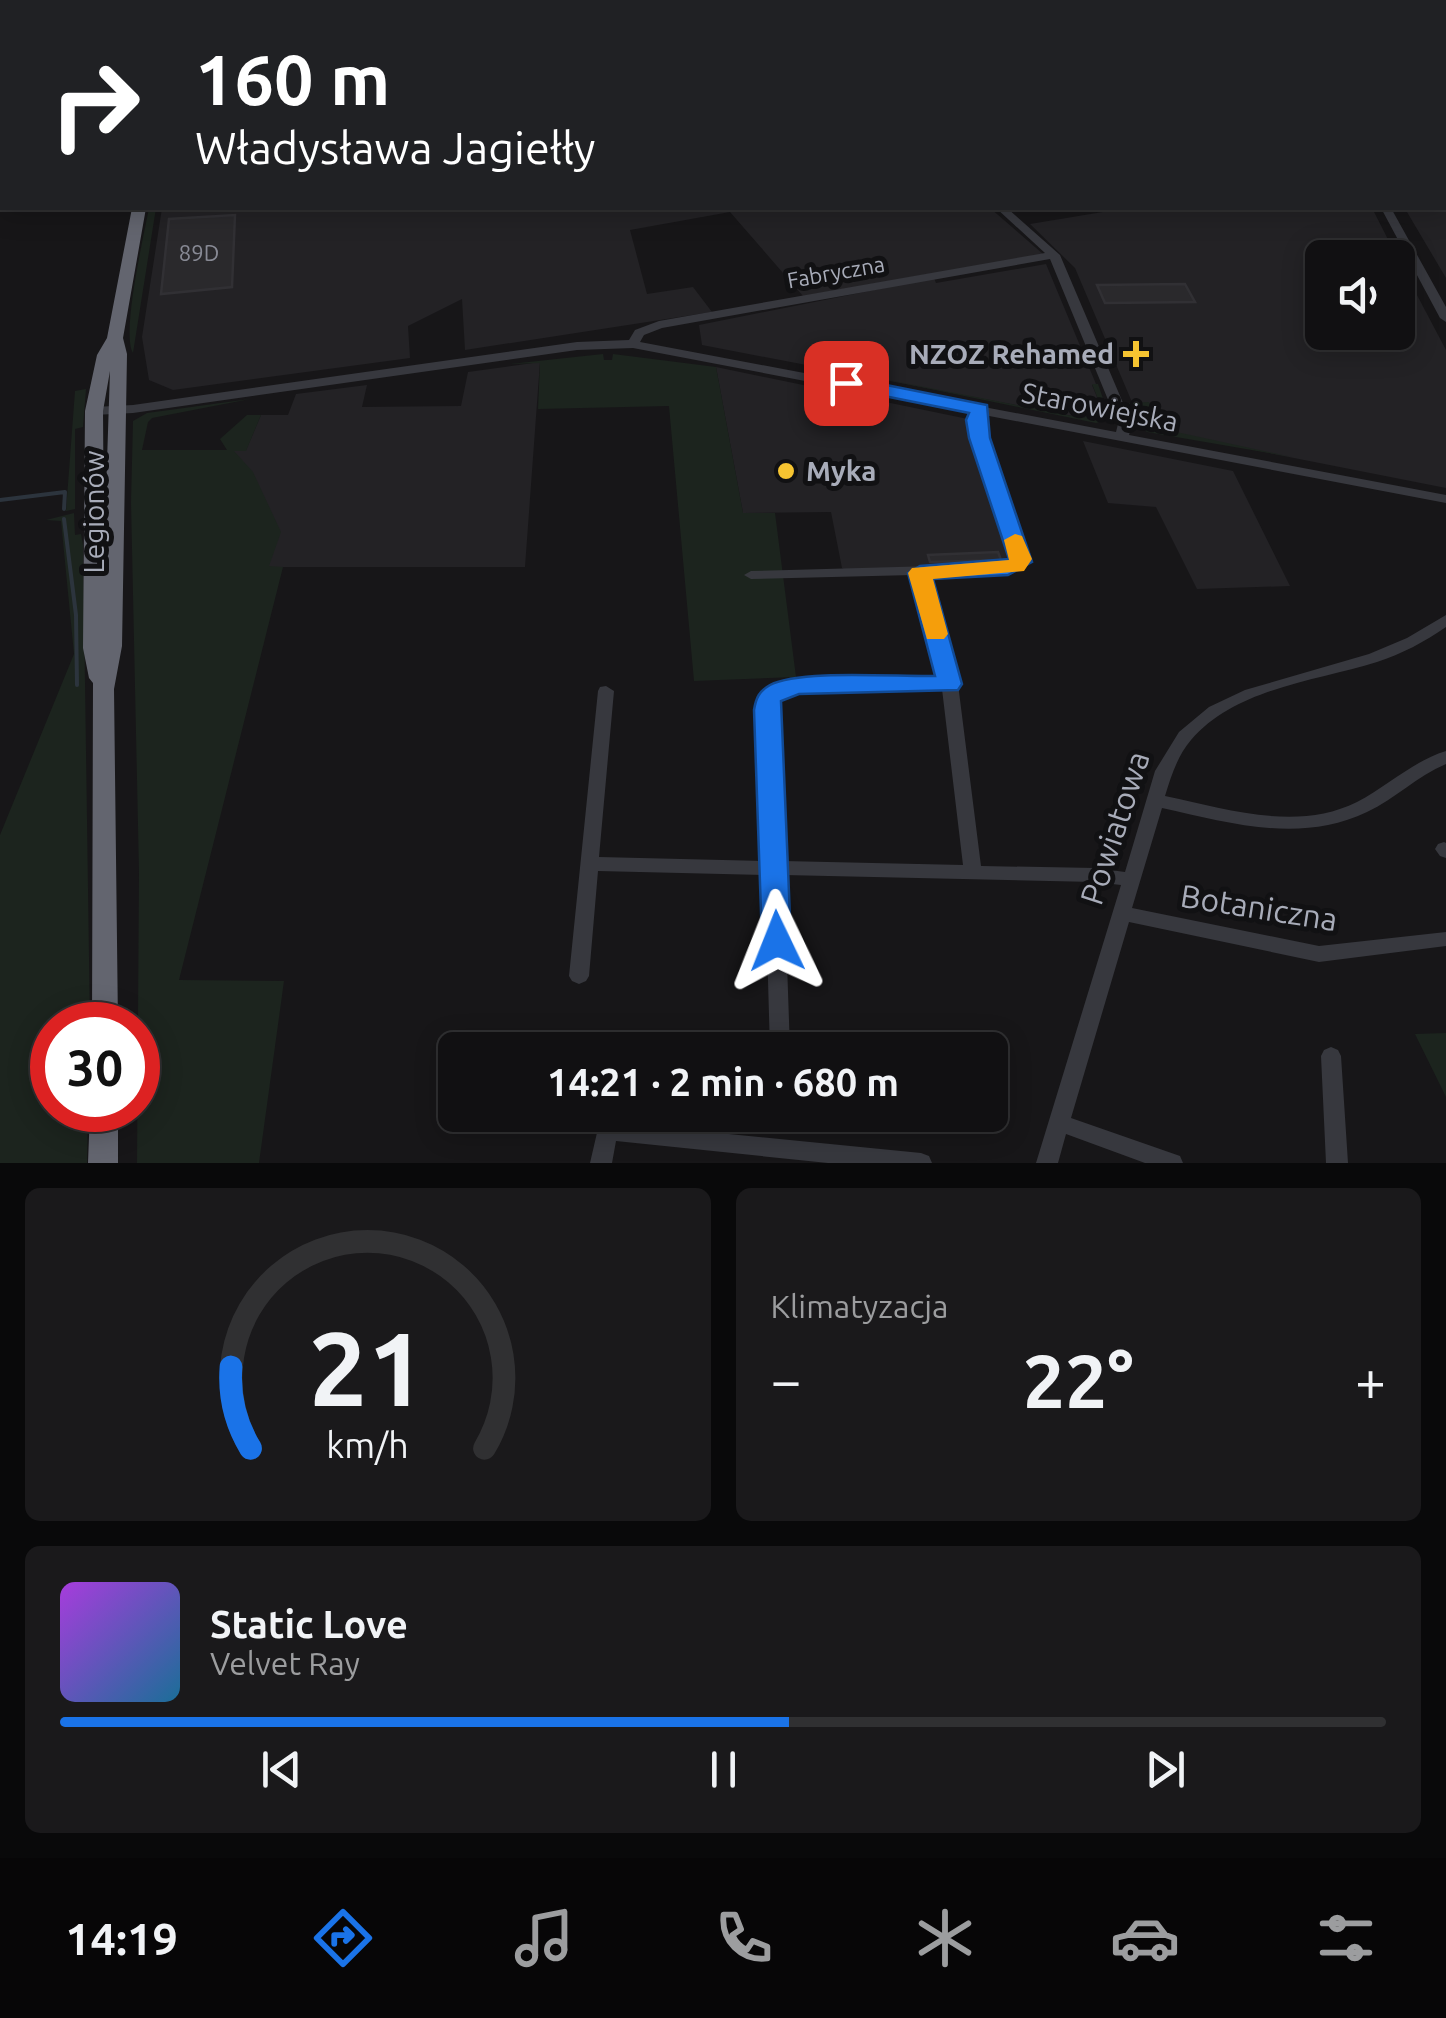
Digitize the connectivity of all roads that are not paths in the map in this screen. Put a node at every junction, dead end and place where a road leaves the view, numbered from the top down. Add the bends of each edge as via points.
1 (140, 210) edge
2 (1003, 210) edge
3 (1387, 210) edge
4 (1054, 255) junction
5 (1446, 318) edge
6 (633, 344) junction
7 (108, 409) junction
8 (980, 409) junction
9 (1122, 437) junction
10 (1443, 499) edge
11 (920, 573) junction
12 (751, 575) dead end
13 (1446, 620) edge
14 (950, 684) junction
15 (606, 691) dead end
16 (1446, 757) edge
17 (1156, 800) junction
18 (592, 864) junction
19 (774, 868) junction
20 (973, 872) junction
21 (1132, 880) junction
22 (1121, 913) junction
23 (1446, 939) edge
24 (580, 976) dead end
25 (105, 1002) edge
26 (779, 1032) edge
27 (1331, 1056) dead end
28 (1060, 1123) junction
29 (104, 1132) edge
30 (104, 1163) edge
31 (601, 1163) edge
32 (921, 1163) edge
33 (1047, 1163) edge
34 (1172, 1163) edge
35 (1337, 1163) edge

1 - 7 highway, Legionów
2 - 4 street
3 - 5 street
4 - 6 street, Fabryczna via 659,326 639,332
4 - 9 street via 1125,424
6 - 7 street, Starowiejska via 576,346
6 - 8 street, Starowiejska
7 - 25 highway, Legionów via 94,648 103,689
8 - 9 street, Starowiejska
8 - 11 street via 980,438 1020,564
9 - 10 street, Starowiejska
11 - 12 street
11 - 14 street
13 - 17 street, Powiatowa via 1386,654 1212,712 1176,746
14 - 19 street via 773,692 766,710
14 - 20 street
15 - 18 street
16 - 17 street via 1365,806 1322,822 1279,823
17 - 21 street, Powiatowa
18 - 19 street
18 - 24 street
19 - 20 street
19 - 26 street
20 - 21 street
21 - 22 street, Powiatowa
22 - 23 street, Botaniczna via 1319,954
22 - 28 street, Powiatowa
27 - 35 street
28 - 33 street, Powiatowa
28 - 34 street
29 - 30 highway
31 - 32 street via 607,1131

